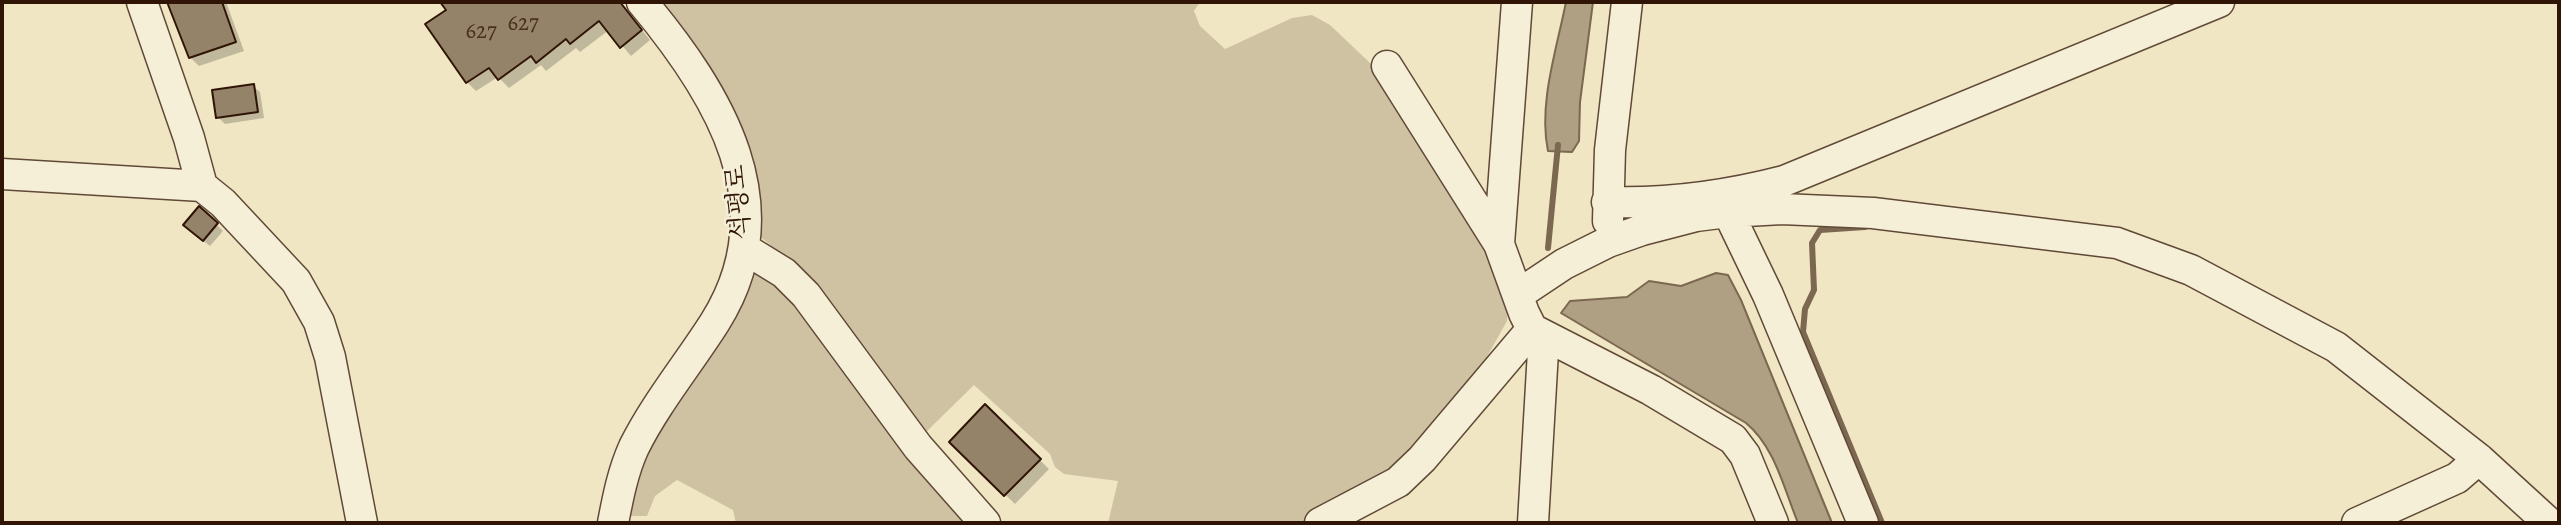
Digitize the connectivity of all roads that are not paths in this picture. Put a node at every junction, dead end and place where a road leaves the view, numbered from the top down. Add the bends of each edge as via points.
1 (142, 2) edge
2 (642, 2) edge
3 (1517, 2) edge
4 (1627, 2) edge
5 (2219, 2) edge
6 (1387, 66) dead end
7 (2, 174) edge
8 (202, 186) junction
9 (1607, 202) junction
10 (1728, 212) junction
11 (1608, 242) junction
12 (1499, 244) junction
13 (745, 249) junction
14 (1520, 294) junction
15 (1532, 329) junction
16 (2479, 458) junction
17 (362, 523) edge
18 (613, 523) edge
19 (985, 523) edge
20 (1320, 523) edge
21 (1533, 523) edge
22 (1773, 523) edge
23 (1863, 523) edge
24 (2357, 523) edge
25 (2549, 523) edge

1 - 8 street
2 - 13 street, 석평로 via 695,71 738,155
3 - 12 street
4 - 9 street
5 - 9 street via 1784,181 1710,196
6 - 12 street
7 - 8 street
8 - 17 street via 296,281 319,322
9 - 11 street
10 - 11 street via 1669,223
10 - 16 street via 1873,213 2084,237 2148,253 2191,270 2336,347
10 - 23 street via 1768,295
11 - 14 street
12 - 14 street
13 - 18 street, 석평로 via 734,289 635,447
13 - 19 street via 784,273 806,295 918,447
14 - 15 street
15 - 20 street via 1398,482
15 - 21 street via 1543,351 1544,370
15 - 22 street via 1651,390 1733,439 1745,455
16 - 24 street via 2457,478
16 - 25 street

